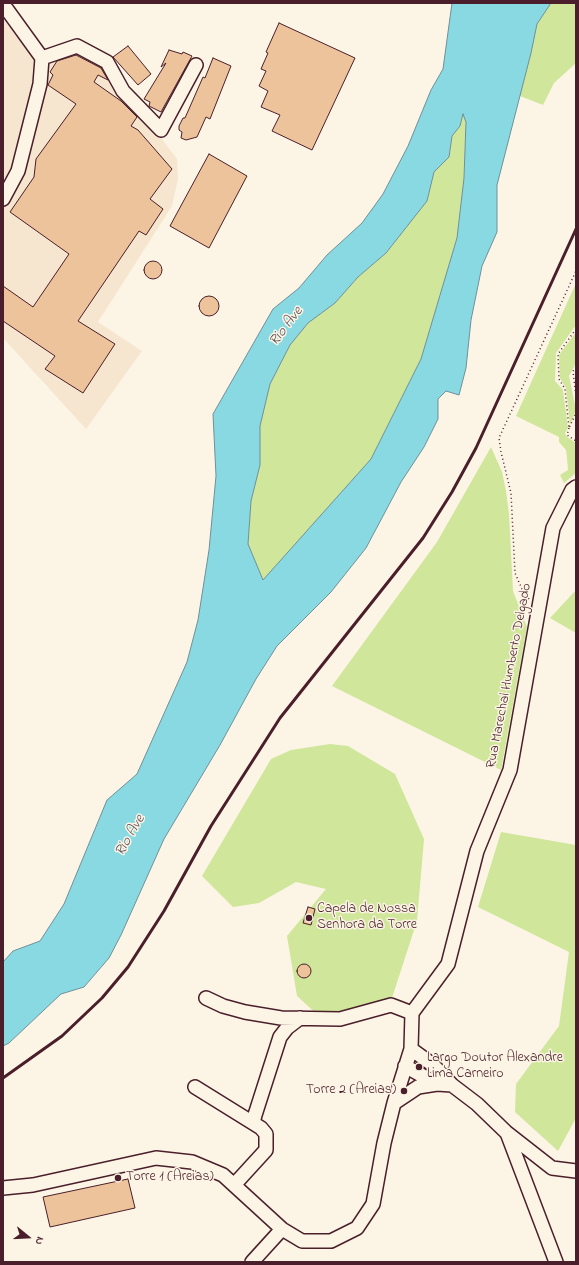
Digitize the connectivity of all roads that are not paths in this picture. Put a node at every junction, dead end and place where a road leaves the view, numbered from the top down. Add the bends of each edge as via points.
1 (3, 4) edge
2 (42, 58) junction
3 (196, 65) dead end
4 (3, 199) edge
5 (576, 487) edge
6 (206, 998) dead end
7 (412, 1013) junction
8 (300, 1018) junction
9 (411, 1049) junction
10 (405, 1066) junction
11 (437, 1084) junction
12 (452, 1084) junction
13 (195, 1087) dead end
14 (394, 1103) junction
15 (253, 1123) junction
16 (506, 1132) junction
17 (530, 1151) junction
18 (517, 1163) junction
19 (576, 1171) edge
20 (234, 1185) junction
21 (3, 1188) edge
22 (282, 1229) junction
23 (252, 1262) edge
24 (556, 1262) edge

1 - 2 street
2 - 3 street via 78,46 107,62 123,91 160,130
2 - 4 street via 40,84 18,171
5 - 7 street, Rua Marechal Humberto Delgado via 572,490 553,528 510,770 477,851 448,964
6 - 8 street via 245,1012 281,1018
7 - 8 street via 391,1005 340,1019
7 - 9 street
8 - 15 street via 280,1037
9 - 10 street
9 - 12 street via 433,1065
10 - 11 street
10 - 14 street
11 - 12 street
11 - 14 street via 418,1087
12 - 16 street
13 - 15 street
14 - 22 street via 373,1204 357,1228 331,1241 302,1241
15 - 20 street via 264,1130 267,1146 264,1154
16 - 17 street
16 - 18 street
17 - 18 street
17 - 19 street via 552,1168
18 - 24 street
20 - 21 street via 223,1175 192,1162 156,1158 33,1185
20 - 22 street
22 - 23 street

